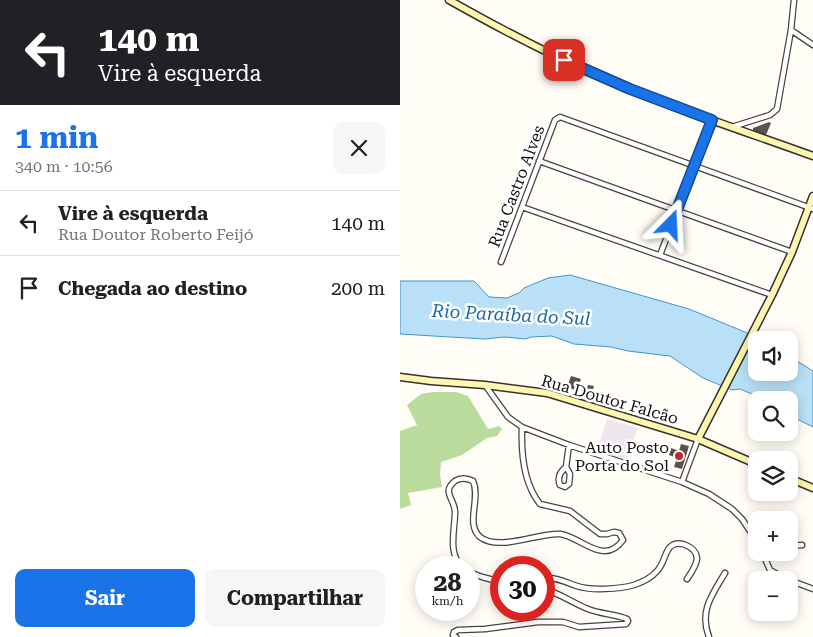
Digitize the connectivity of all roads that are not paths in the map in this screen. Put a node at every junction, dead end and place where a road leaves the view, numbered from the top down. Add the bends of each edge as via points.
1 (449, 0) edge
2 (794, 0) edge
3 (791, 30) junction
4 (813, 45) edge
5 (712, 120) junction
6 (732, 127) junction
7 (813, 156) edge
8 (539, 161) junction
9 (694, 165) junction
10 (813, 196) edge
11 (522, 207) junction
12 (811, 208) edge
13 (677, 210) junction
14 (792, 252) junction
15 (660, 255) junction
16 (501, 262) dead end
17 (772, 295) junction
18 (400, 377) edge
19 (485, 385) junction
20 (522, 427) junction
21 (698, 440) junction
22 (569, 445) junction
23 (748, 461) edge
24 (566, 468) dead end
25 (682, 482) junction
26 (798, 482) edge
27 (813, 488) edge
28 (748, 528) edge
29 (798, 545) edge
30 (802, 545) dead end
31 (454, 556) edge
32 (725, 573) dead end
33 (555, 578) edge
34 (687, 579) dead end
35 (798, 584) edge
36 (813, 589) edge
37 (555, 594) edge
38 (456, 637) edge
39 (709, 637) edge

1 - 5 main road via 558,58
2 - 3 street
3 - 4 street
3 - 6 street via 777,109 770,115
5 - 6 main road
5 - 9 street
6 - 7 main road
8 - 9 street, Rua Castro Alves via 555,120 563,117
8 - 11 street, Rua Castro Alves
8 - 13 street
9 - 12 street
9 - 13 street
10 - 12 main road
11 - 15 street
11 - 16 street, Rua Castro Alves
12 - 14 main road
13 - 14 street
13 - 15 street
14 - 17 main road
15 - 17 street
17 - 21 main road
18 - 19 main road, Rua Doutor Falcão
19 - 20 street via 508,417
19 - 21 main road, Rua Doutor Falcão via 562,396
20 - 22 street
20 - 31 street via 522,461 533,496 540,504 570,511 600,534 619,533 620,544 599,550 559,534 508,541 485,539 474,525 476,492 473,481 466,478 449,486 448,491 455,510
21 - 23 main road, Rua Doutor Falcão
21 - 25 street
22 - 24 street
22 - 25 street
25 - 28 street via 732,509
26 - 27 main road
29 - 30 street
32 - 39 street via 706,609 705,625
33 - 34 street via 584,588 635,585 657,571 670,548 680,543 694,550 697,556
35 - 36 street
37 - 38 street via 589,610 628,621 626,624 579,627 562,622 538,622 458,630 453,635

